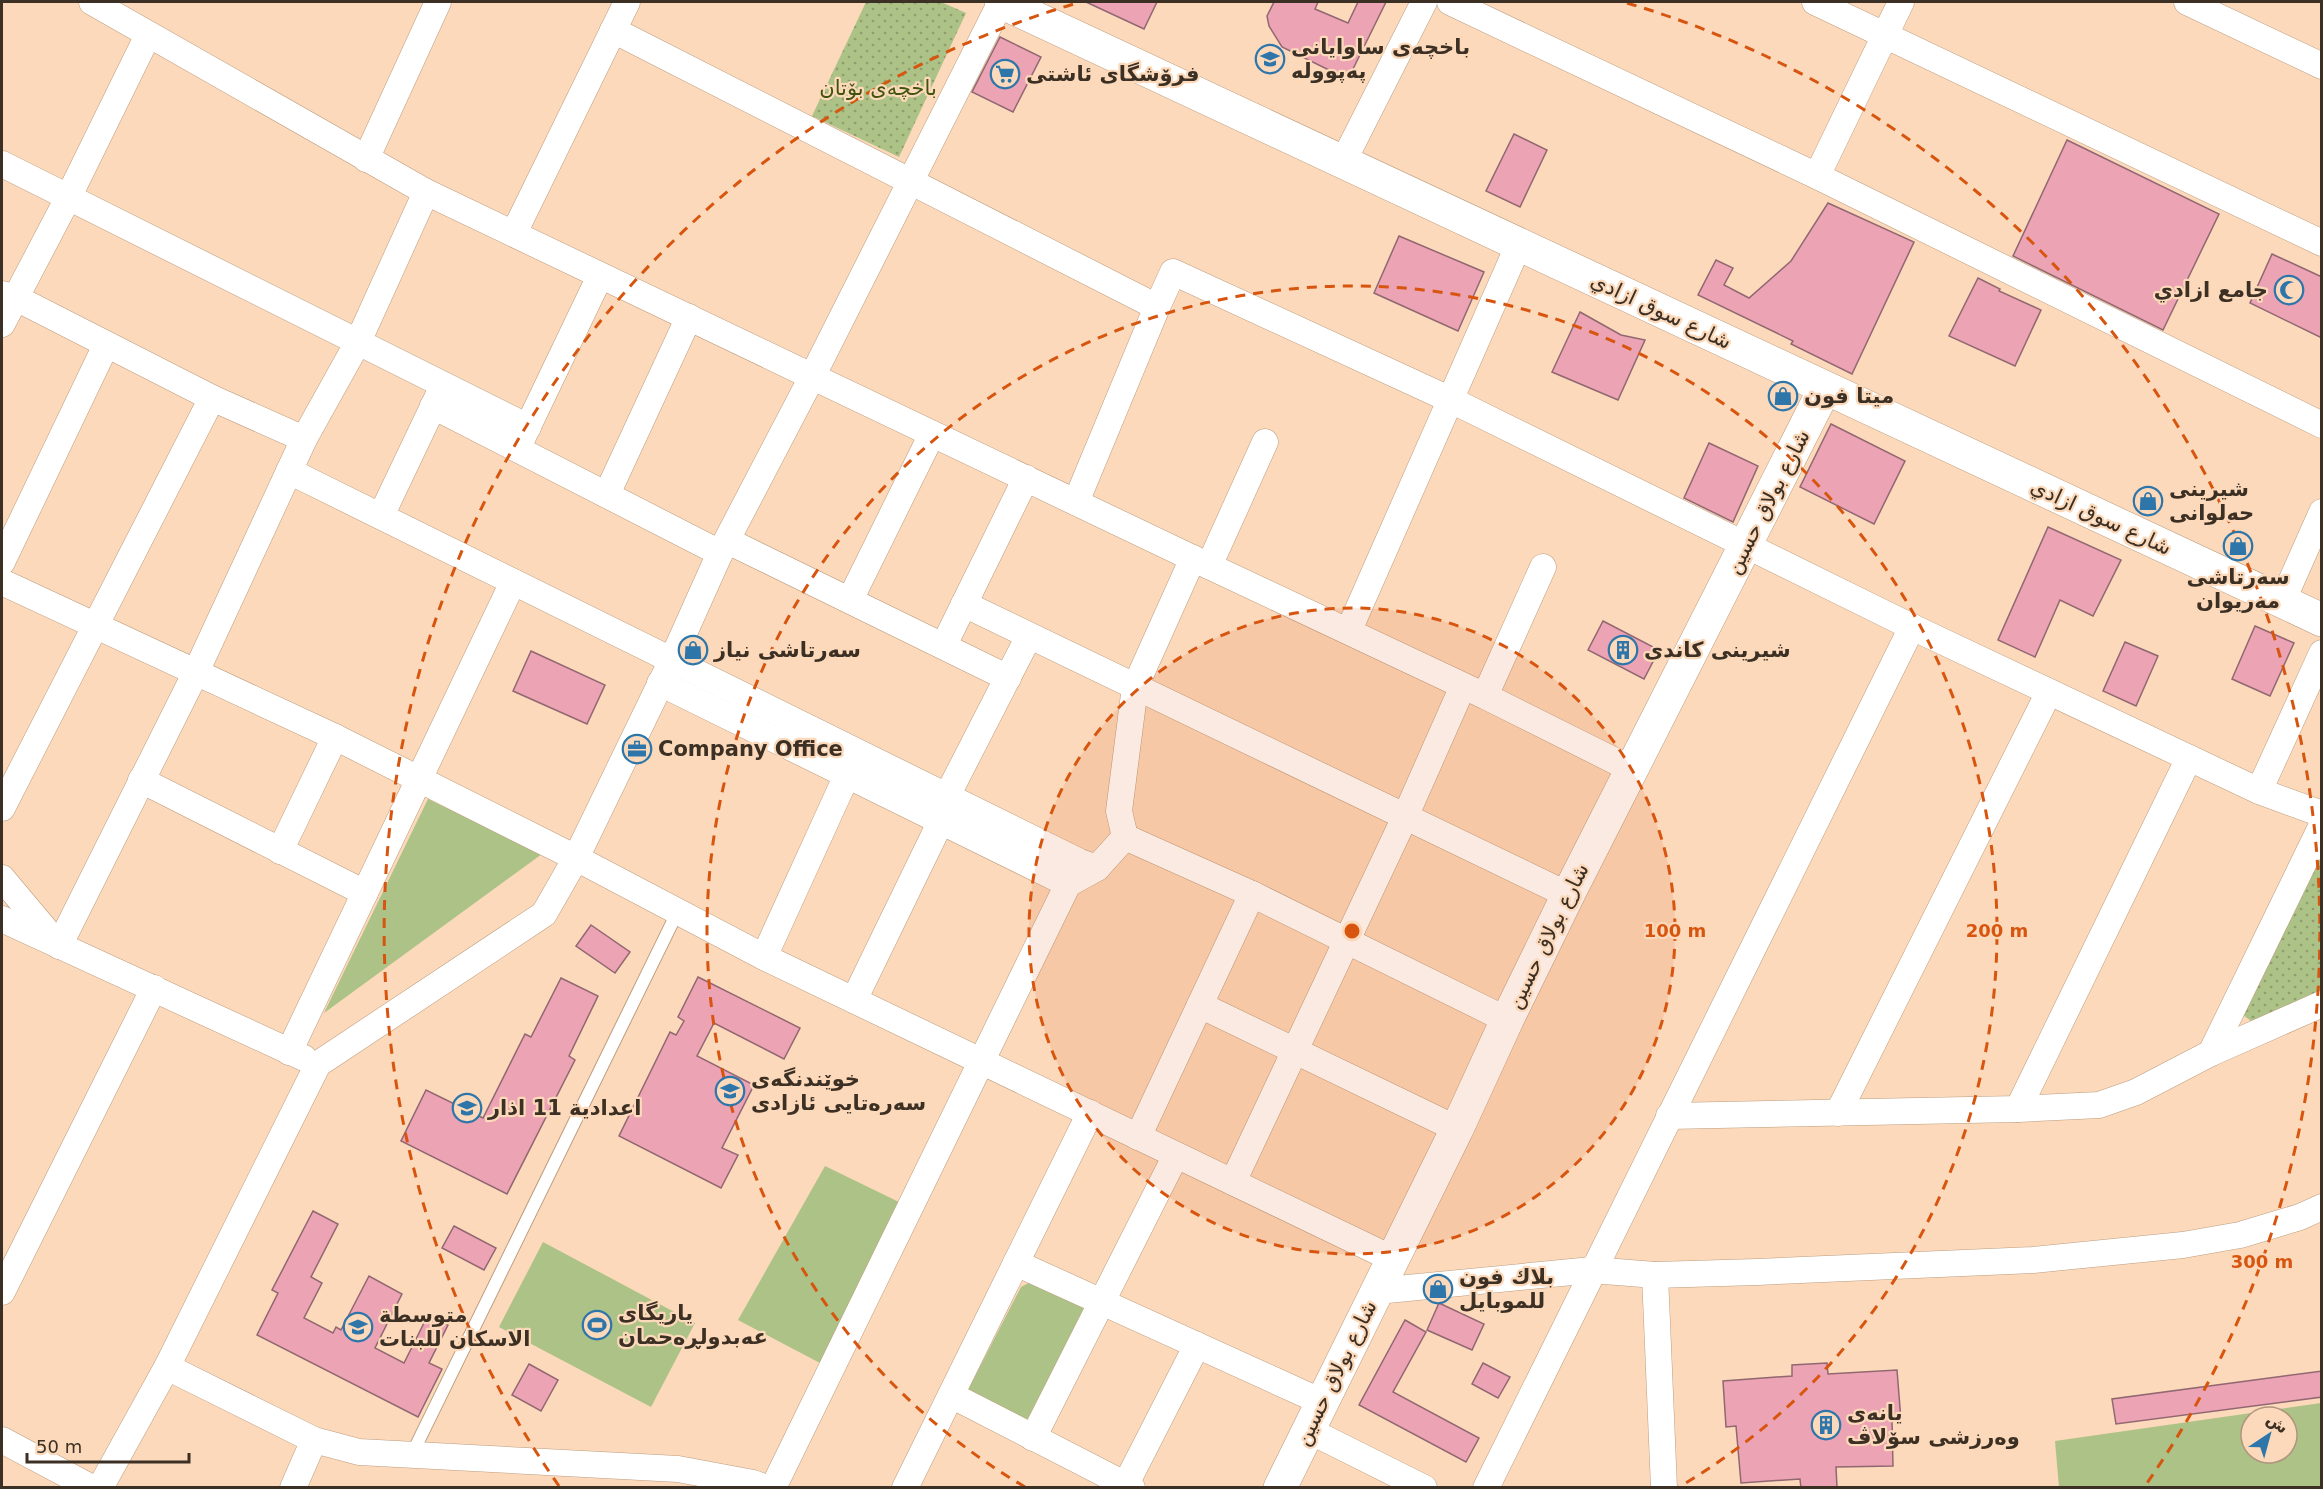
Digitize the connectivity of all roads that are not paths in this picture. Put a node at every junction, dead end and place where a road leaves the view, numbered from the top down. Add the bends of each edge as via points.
1 (438, 2) edge
2 (627, 2) edge
3 (1001, 2) edge
4 (1424, 2) edge
5 (1450, 2) edge
6 (1815, 2) edge
7 (1901, 2) edge
8 (2187, 2) edge
9 (108, 6) edge
10 (614, 30) junction
11 (148, 35) junction
12 (1885, 35) junction
13 (2322, 66) edge
14 (366, 159) junction
15 (1343, 162) junction
16 (2, 164) edge
17 (1817, 176) junction
18 (909, 182) junction
19 (426, 192) junction
20 (68, 198) junction
21 (514, 233) junction
22 (2322, 243) edge
23 (1519, 244) junction
24 (600, 276) junction
25 (9, 296) edge
26 (1156, 307) junction
27 (689, 317) junction
28 (2, 324) edge
29 (358, 342) junction
30 (106, 345) junction
31 (812, 377) junction
32 (1825, 388) junction
33 (438, 396) junction
34 (212, 398) junction
35 (1451, 400) junction
36 (2322, 425) edge
37 (932, 434) junction
38 (523, 438) junction
39 (304, 439) junction
40 (1265, 442) dead end
41 (289, 471) junction
42 (1026, 478) junction
43 (607, 494) junction
44 (1076, 502) junction
45 (2322, 512) edge
46 (381, 516) junction
47 (1747, 545) junction
48 (724, 547) junction
49 (2, 562) edge
50 (1201, 562) junction
51 (1543, 567) dead end
52 (2, 582) edge
53 (513, 582) junction
54 (850, 600) junction
55 (2282, 602) junction
56 (964, 604) junction
57 (2322, 620) edge
58 (97, 626) junction
59 (1912, 627) junction
60 (1348, 630) junction
61 (1029, 636) junction
62 (944, 645) junction
63 (2322, 653) edge
64 (672, 660) junction
65 (196, 672) junction
66 (1008, 678) junction
67 (660, 683) junction
68 (1135, 687) junction
69 (1474, 691) junction
70 (2049, 692) junction
71 (335, 737) junction
72 (2189, 758) junction
73 (1631, 769) junction
74 (847, 775) junction
75 (418, 778) junction
76 (141, 780) junction
77 (2259, 791) junction
78 (947, 796) junction
79 (2, 808) edge
80 (2322, 814) edge
81 (1405, 817) junction
82 (941, 821) junction
83 (2322, 825) edge
84 (1125, 837) junction
85 (280, 850) junction
86 (576, 858) junction
87 (1097, 868) junction
88 (2, 878) edge
89 (1068, 884) junction
90 (365, 893) junction
91 (1252, 894) junction
92 (1568, 895) junction
93 (19, 899) junction
94 (677, 913) junction
95 (4, 925) edge
96 (1347, 940) junction
97 (59, 946) junction
98 (765, 957) junction
99 (154, 988) junction
100 (854, 1000) junction
101 (2322, 1004) edge
102 (1200, 1005) junction
103 (1507, 1020) junction
104 (289, 1052) junction
105 (1294, 1052) junction
106 (2211, 1053) junction
107 (982, 1062) junction
108 (318, 1064) junction
109 (2018, 1109) junction
110 (1090, 1113) junction
111 (1838, 1113) junction
112 (1669, 1116) junction
113 (1457, 1129) junction
114 (1138, 1137) junction
115 (1176, 1155) junction
116 (1233, 1182) junction
117 (2322, 1207) edge
118 (1393, 1259) junction
119 (1016, 1263) junction
120 (1592, 1270) junction
121 (1655, 1275) junction
122 (4, 1279) edge
123 (1377, 1291) junction
124 (1103, 1303) junction
125 (1197, 1345) junction
126 (166, 1366) junction
127 (951, 1395) junction
128 (1322, 1402) junction
129 (1308, 1431) junction
130 (1033, 1438) junction
131 (2, 1440) edge
132 (314, 1440) junction
133 (412, 1454) junction
134 (760, 1486) edge
135 (1129, 1486) edge
136 (92, 1488) edge
137 (100, 1488) edge
138 (292, 1488) edge
139 (905, 1488) edge
140 (1280, 1488) edge
141 (1424, 1488) edge
142 (1486, 1488) edge
143 (1664, 1488) edge

1 - 14 street
2 - 10 street
3 - 15 street, شارع سوق ازادي
3 - 18 street
4 - 15 street
5 - 17 street
6 - 12 street
7 - 12 street
8 - 13 street
9 - 11 street
10 - 18 street
10 - 21 street
11 - 14 street
11 - 20 street
12 - 17 street
12 - 22 street
14 - 19 street
15 - 23 street, شارع سوق ازادي
16 - 20 street
17 - 36 street
18 - 26 street
18 - 31 street
19 - 21 street
19 - 29 street
20 - 25 street
20 - 29 street
21 - 24 street
23 - 32 street, شارع سوق ازادي
23 - 35 street
24 - 27 street
24 - 38 street
25 - 28 street
25 - 30 street
26 - 35 street via 1173,272
26 - 44 street
27 - 31 street
27 - 43 street
29 - 33 street
29 - 39 street
30 - 34 street
30 - 49 street
31 - 37 street
31 - 48 street
32 - 47 street, شارع بولاق حسين
32 - 55 street, شارع سوق ازادي
33 - 38 street
33 - 46 street
34 - 39 street
34 - 58 street
35 - 47 street
35 - 60 street
37 - 42 street
37 - 54 street
38 - 43 street
39 - 41 street
40 - 50 street
41 - 46 street
41 - 65 street
42 - 44 street
42 - 56 street
43 - 48 street
44 - 50 street
45 - 55 street
46 - 53 street
47 - 59 street
47 - 73 street, شارع بولاق حسين
48 - 54 street
48 - 64 street
50 - 60 street
50 - 68 street
51 - 69 street
52 - 58 street
53 - 64 street
53 - 75 street
54 - 62 street
55 - 57 street, شارع سوق ازادي
56 - 61 street
56 - 62 street
58 - 65 street
58 - 79 street
59 - 70 street
59 - 112 street
60 - 69 street
61 - 66 street
61 - 68 street
62 - 66 street
63 - 77 street
64 - 67 street
64 - 78 street
65 - 71 street
65 - 76 street
66 - 78 street
67 - 74 street
67 - 86 street
68 - 81 street
68 - 84 street via 1119,811
69 - 73 street
69 - 81 street
70 - 72 street
70 - 111 street
71 - 75 street
71 - 85 street
72 - 77 street
72 - 109 street
73 - 92 street, شارع بولاق حسين
74 - 82 street
74 - 98 street
75 - 86 street
75 - 90 street
76 - 85 street
76 - 97 street
77 - 80 street
78 - 87 street
81 - 92 street
81 - 96 street
82 - 89 street
82 - 100 street
83 - 106 street
84 - 87 street
84 - 91 street
85 - 90 street
86 - 94 street
86 - 108 street via 544,914
87 - 89 street
88 - 93 street
89 - 107 street
90 - 104 street
91 - 96 street
91 - 102 street
92 - 103 street, شارع بولاق حسين
93 - 95 street
93 - 97 street
94 - 98 street
94 - 133 lane
95 - 97 street
96 - 103 street
96 - 105 street
97 - 99 street
98 - 100 street
99 - 104 street
99 - 122 street
100 - 107 street
101 - 106 street
102 - 105 street
102 - 114 street
103 - 113 street, شارع بولاق حسين
104 - 108 street
105 - 113 street
105 - 116 street
106 - 109 street via 2136,1092 2099,1105
107 - 110 street
107 - 134 street
108 - 126 street
109 - 111 street
110 - 114 street
110 - 119 street
111 - 112 street
112 - 120 street
113 - 118 street, شارع بولاق حسين
114 - 115 street
115 - 116 street
115 - 124 street
116 - 118 street
117 - 121 street via 2240,1235 2183,1245 2033,1260
118 - 123 street, شارع بولاق حسين
119 - 124 street
119 - 127 street
120 - 121 street
120 - 123 street
120 - 142 street
121 - 143 street
123 - 128 street, شارع بولاق حسين
124 - 125 street
124 - 130 street
125 - 128 street
125 - 135 street
126 - 132 street
126 - 137 street
127 - 130 street
127 - 139 street
128 - 129 street, شارع بولاق حسين
129 - 140 street, شارع بولاق حسين
129 - 141 street
130 - 135 street
131 - 136 street
132 - 133 street via 358,1452
132 - 138 street
133 - 134 street via 678,1469

